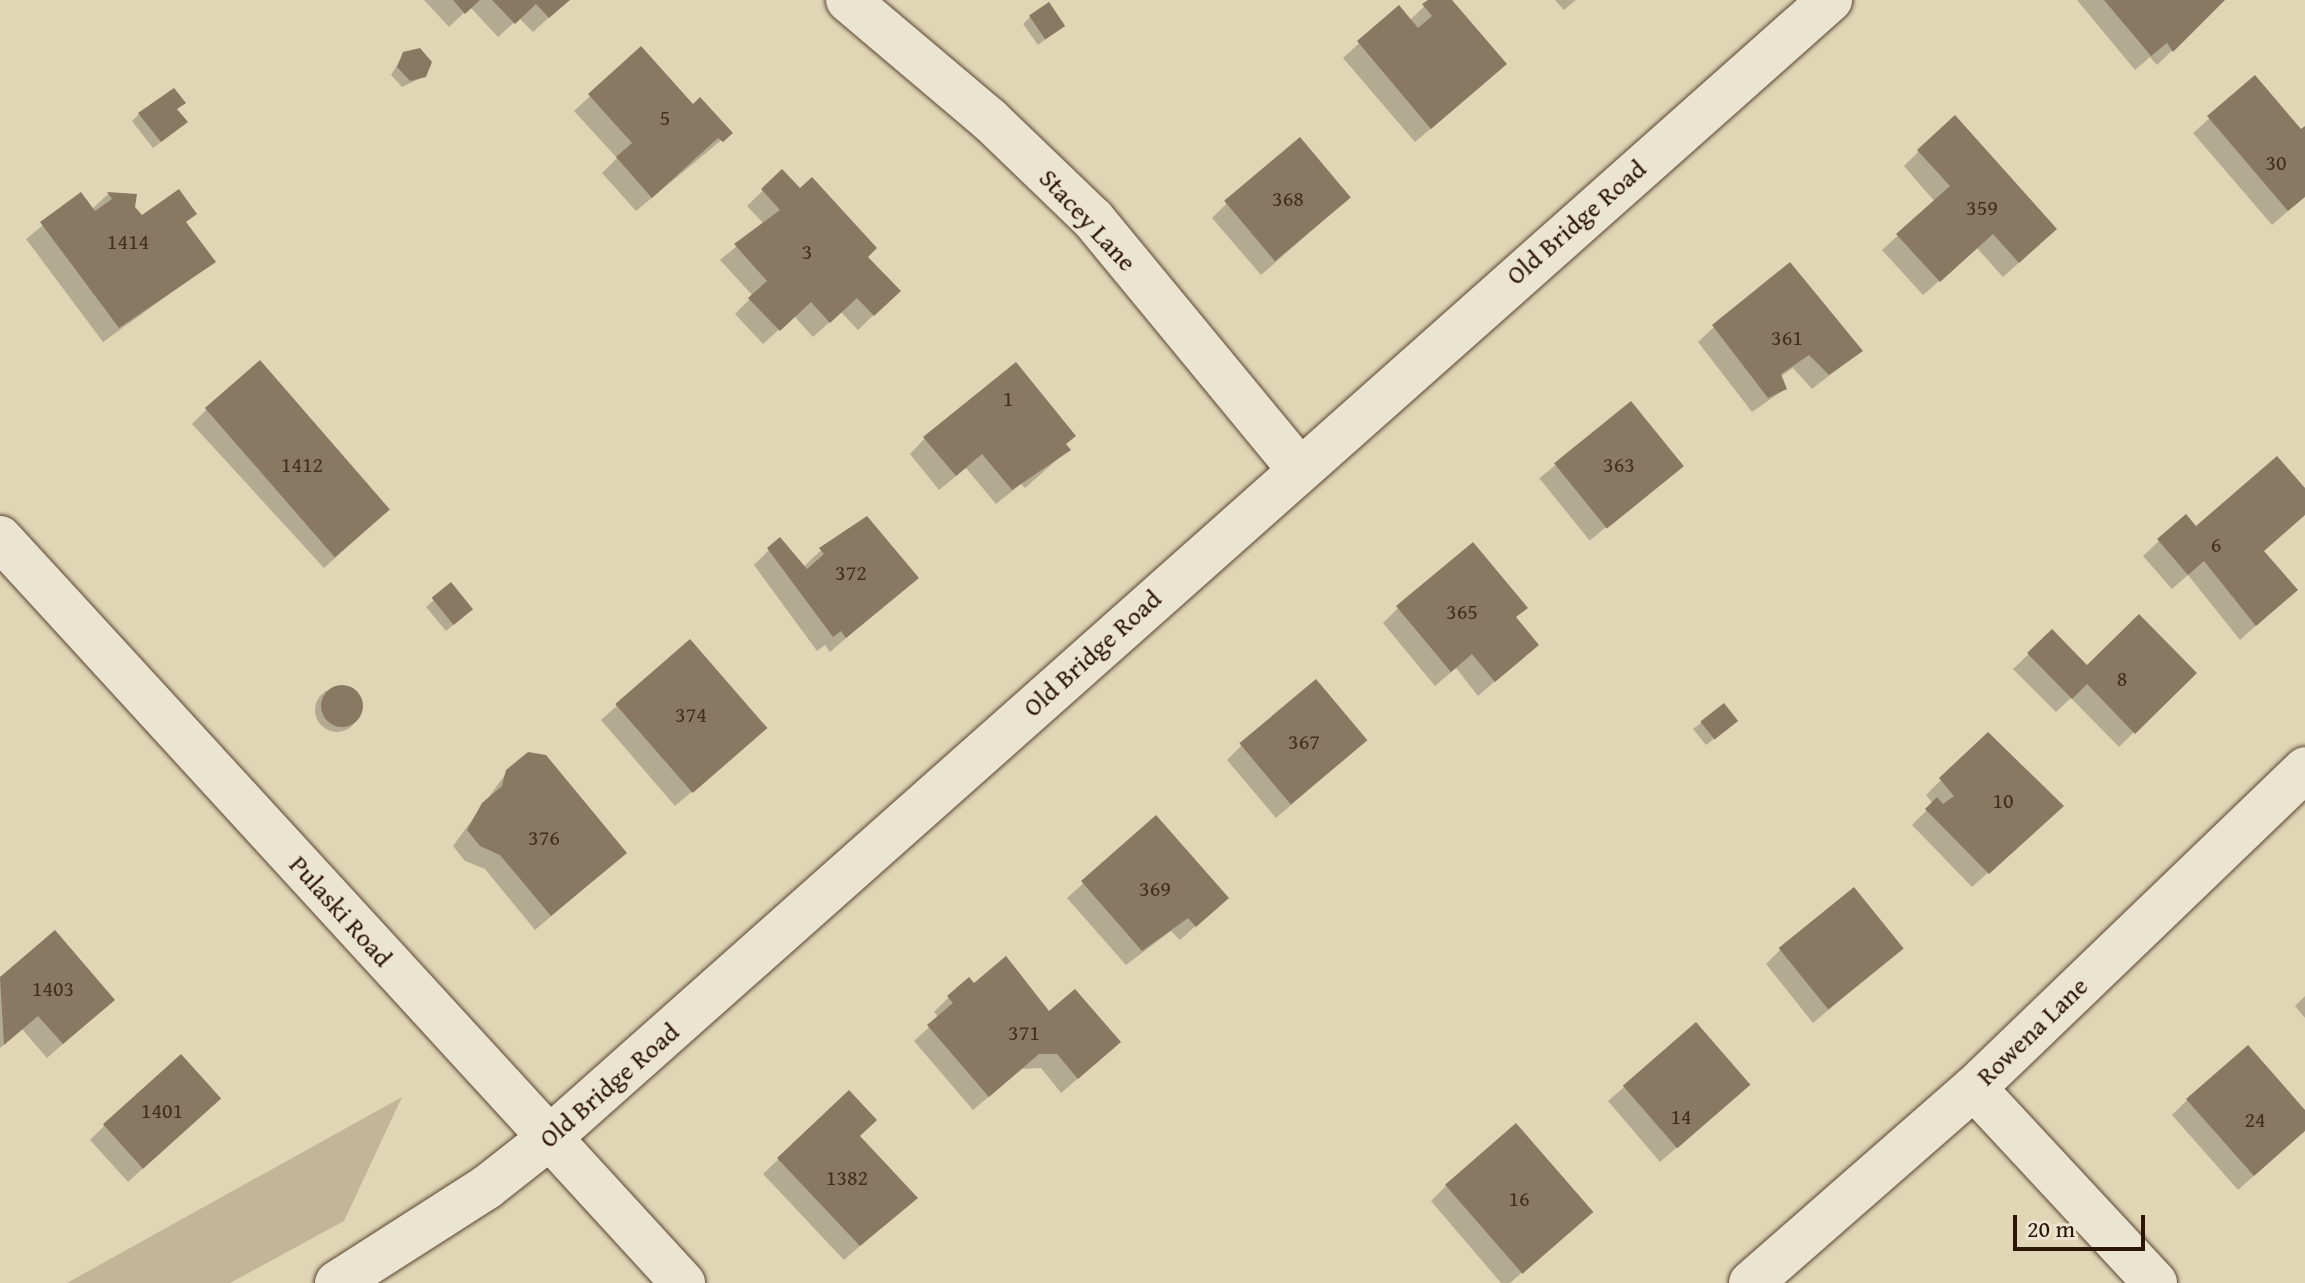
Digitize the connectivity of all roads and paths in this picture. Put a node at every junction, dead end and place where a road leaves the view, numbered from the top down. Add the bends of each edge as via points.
1 (848, 0) edge
2 (1830, 0) edge
3 (1298, 468) junction
4 (0, 538) edge
5 (2305, 769) edge
6 (1974, 1088) junction
7 (548, 1139) junction
8 (337, 1283) edge
9 (683, 1283) edge
10 (1751, 1283) edge
11 (2155, 1283) edge

1 - 3 street, Stacey Lane via 989,119 1093,219
2 - 3 street, Old Bridge Road
3 - 7 street, Old Bridge Road
4 - 7 street, Pulaski Road
5 - 6 street, Rowena Lane
6 - 10 street, Rowena Lane
6 - 11 street
7 - 8 street, Old Bridge Road via 487,1187
7 - 9 street, Pulaski Road

